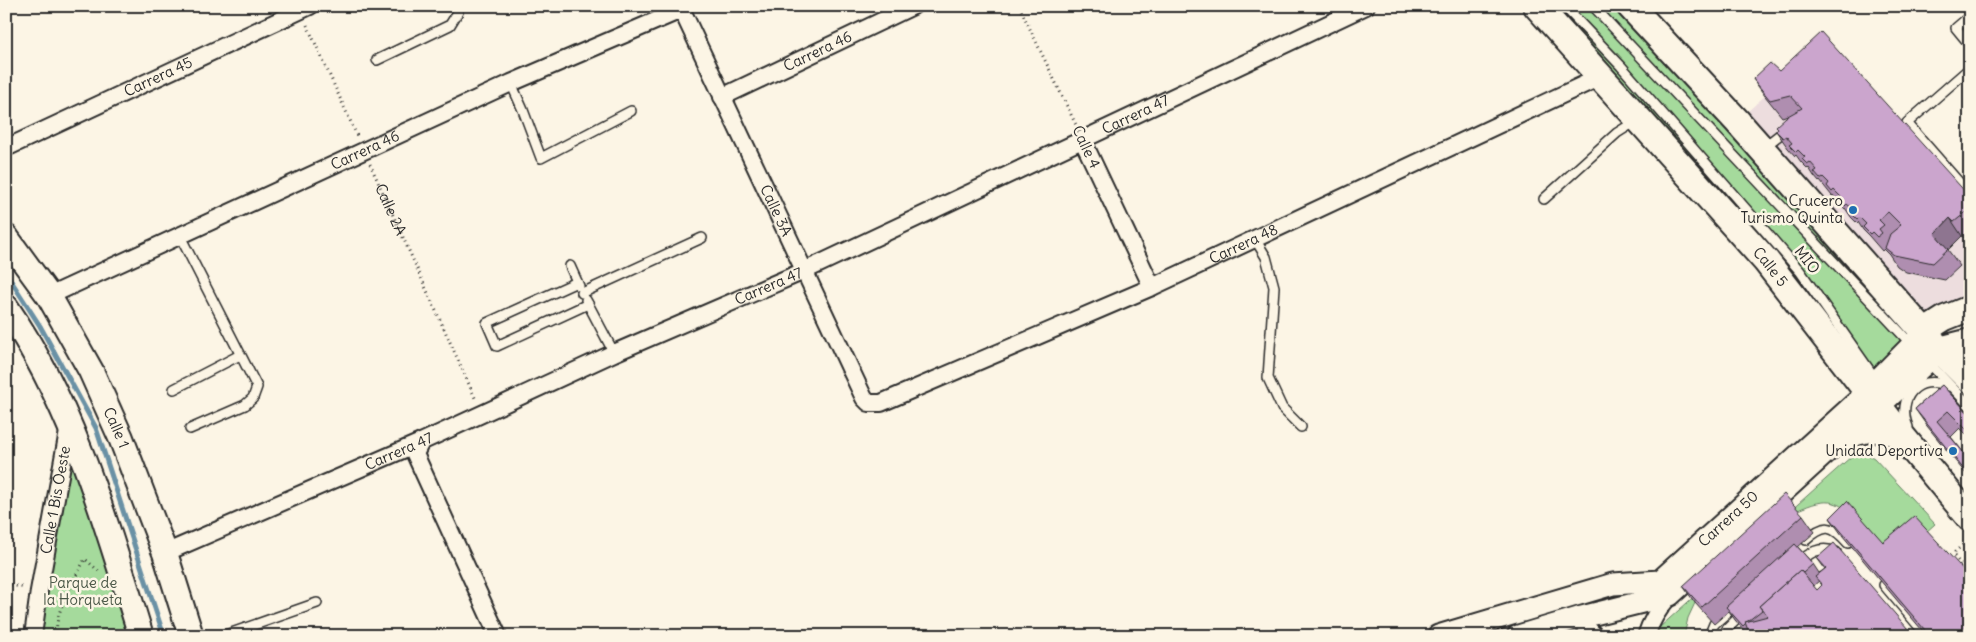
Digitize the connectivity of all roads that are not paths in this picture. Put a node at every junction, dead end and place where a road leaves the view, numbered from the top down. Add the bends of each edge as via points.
1 (457, 6) edge
2 (913, 6) edge
3 (1366, 6) edge
4 (1538, 6) edge
5 (1564, 6) edge
6 (1593, 6) edge
7 (1630, 6) edge
8 (680, 8) edge
9 (305, 9) edge
10 (1970, 16) edge
11 (1970, 45) edge
12 (377, 60) dead end
13 (1970, 68) edge
14 (1600, 77) junction
15 (510, 83) junction
16 (722, 97) junction
17 (631, 111) dead end
18 (1638, 119) junction
19 (1793, 127) edge
20 (1082, 139) junction
21 (6, 148) edge
22 (1762, 149) junction
23 (1968, 189) edge
24 (1544, 199) dead end
25 (180, 236) junction
26 (6, 237) edge
27 (702, 238) dead end
28 (1255, 239) junction
29 (570, 266) dead end
30 (804, 270) junction
31 (578, 282) junction
32 (1152, 287) junction
33 (582, 292) junction
34 (49, 296) junction
35 (588, 304) junction
36 (6, 307) edge
37 (1970, 308) edge
38 (1970, 341) edge
39 (1926, 347) junction
40 (614, 353) junction
41 (240, 354) junction
42 (1960, 384) edge
43 (174, 389) dead end
44 (881, 403) joint
45 (1970, 406) edge
46 (1892, 410) junction
47 (70, 424) junction
48 (1302, 427) dead end
49 (190, 429) dead end
50 (1842, 438) junction
51 (413, 449) junction
52 (1970, 518) edge
53 (1802, 544) dead end
54 (1852, 548) edge
55 (165, 553) junction
56 (1846, 560) edge
57 (1791, 570) edge
58 (1876, 575) edge
59 (1748, 593) edge
60 (1670, 595) junction
61 (317, 603) dead end
62 (1749, 607) edge
63 (1578, 618) junction
64 (33, 636) edge
65 (141, 636) edge
66 (191, 636) edge
67 (223, 636) edge
68 (498, 636) edge
69 (1438, 636) edge
70 (1518, 636) edge
71 (1595, 636) edge
72 (1646, 636) edge
73 (1709, 636) edge
74 (1725, 636) edge
75 (1927, 636) edge

1 - 12 lane via 458,12 450,25
2 - 16 street, Carrera 46
3 - 20 street, Carrera 47
4 - 14 main road, Calle 5
5 - 46 lane, MIO via 1621,66 1800,271
6 - 39 lane, MIO
7 - 22 main road
8 - 15 street, Carrera 46
8 - 16 street, Calle 3A
9 - 21 street, Carrera 45
10 - 11 lane via 1956,28
13 - 23 lane via 1907,123
14 - 18 main road, Calle 5
14 - 28 street, Carrera 48
15 - 17 lane via 541,158
15 - 25 street, Carrera 46
16 - 30 street, Calle 3A
18 - 24 lane via 1617,133
18 - 46 main road, Calle 5 via 1766,261
19 - 22 lane
20 - 30 street, Carrera 47
20 - 32 street, Calle 4
22 - 39 main road
25 - 34 street, Carrera 46
25 - 41 lane
26 - 34 main road, Calle 1
27 - 33 lane
28 - 32 street, Carrera 48
28 - 48 lane via 1266,257 1274,287 1268,378 1282,408
29 - 31 lane
30 - 40 street, Carrera 47
30 - 44 street, Calle 3A via 864,398 868,403
31 - 33 lane
31 - 35 lane via 487,324 498,346
32 - 44 street, Carrera 48
33 - 35 lane
34 - 55 main road, Calle 1 via 91,371
35 - 40 lane
36 - 47 main road
37 - 39 main road, Carrera 50 via 1945,318
38 - 39 main road, Carrera 50
39 - 42 main road
39 - 46 main road, Carrera 50
40 - 51 street, Carrera 47
41 - 43 lane
41 - 49 lane via 257,387 253,398 245,405
42 - 45 lane
42 - 46 lane via 1926,382 1908,396 1904,417
46 - 50 street, Carrera 50
46 - 50 main road via 1886,429 1856,431
46 - 52 main road, Calle 5
46 - 69 street, Carrera 50 via 1660,581 1613,584
47 - 64 street, Calle 1 Bis Oeste
47 - 65 main road via 99,498
50 - 60 street, Carrera 50
51 - 55 street, Carrera 47
51 - 68 street
53 - 54 lane via 1815,532 1829,528 1838,531
55 - 66 main road, Calle 1
56 - 57 lane via 1834,551 1820,549 1807,554
58 - 75 lane
59 - 73 lane via 1714,624
60 - 63 street, Carrera 50
60 - 72 street via 1650,623
61 - 67 lane
62 - 74 lane
63 - 70 street, Carrera 50
63 - 71 street

